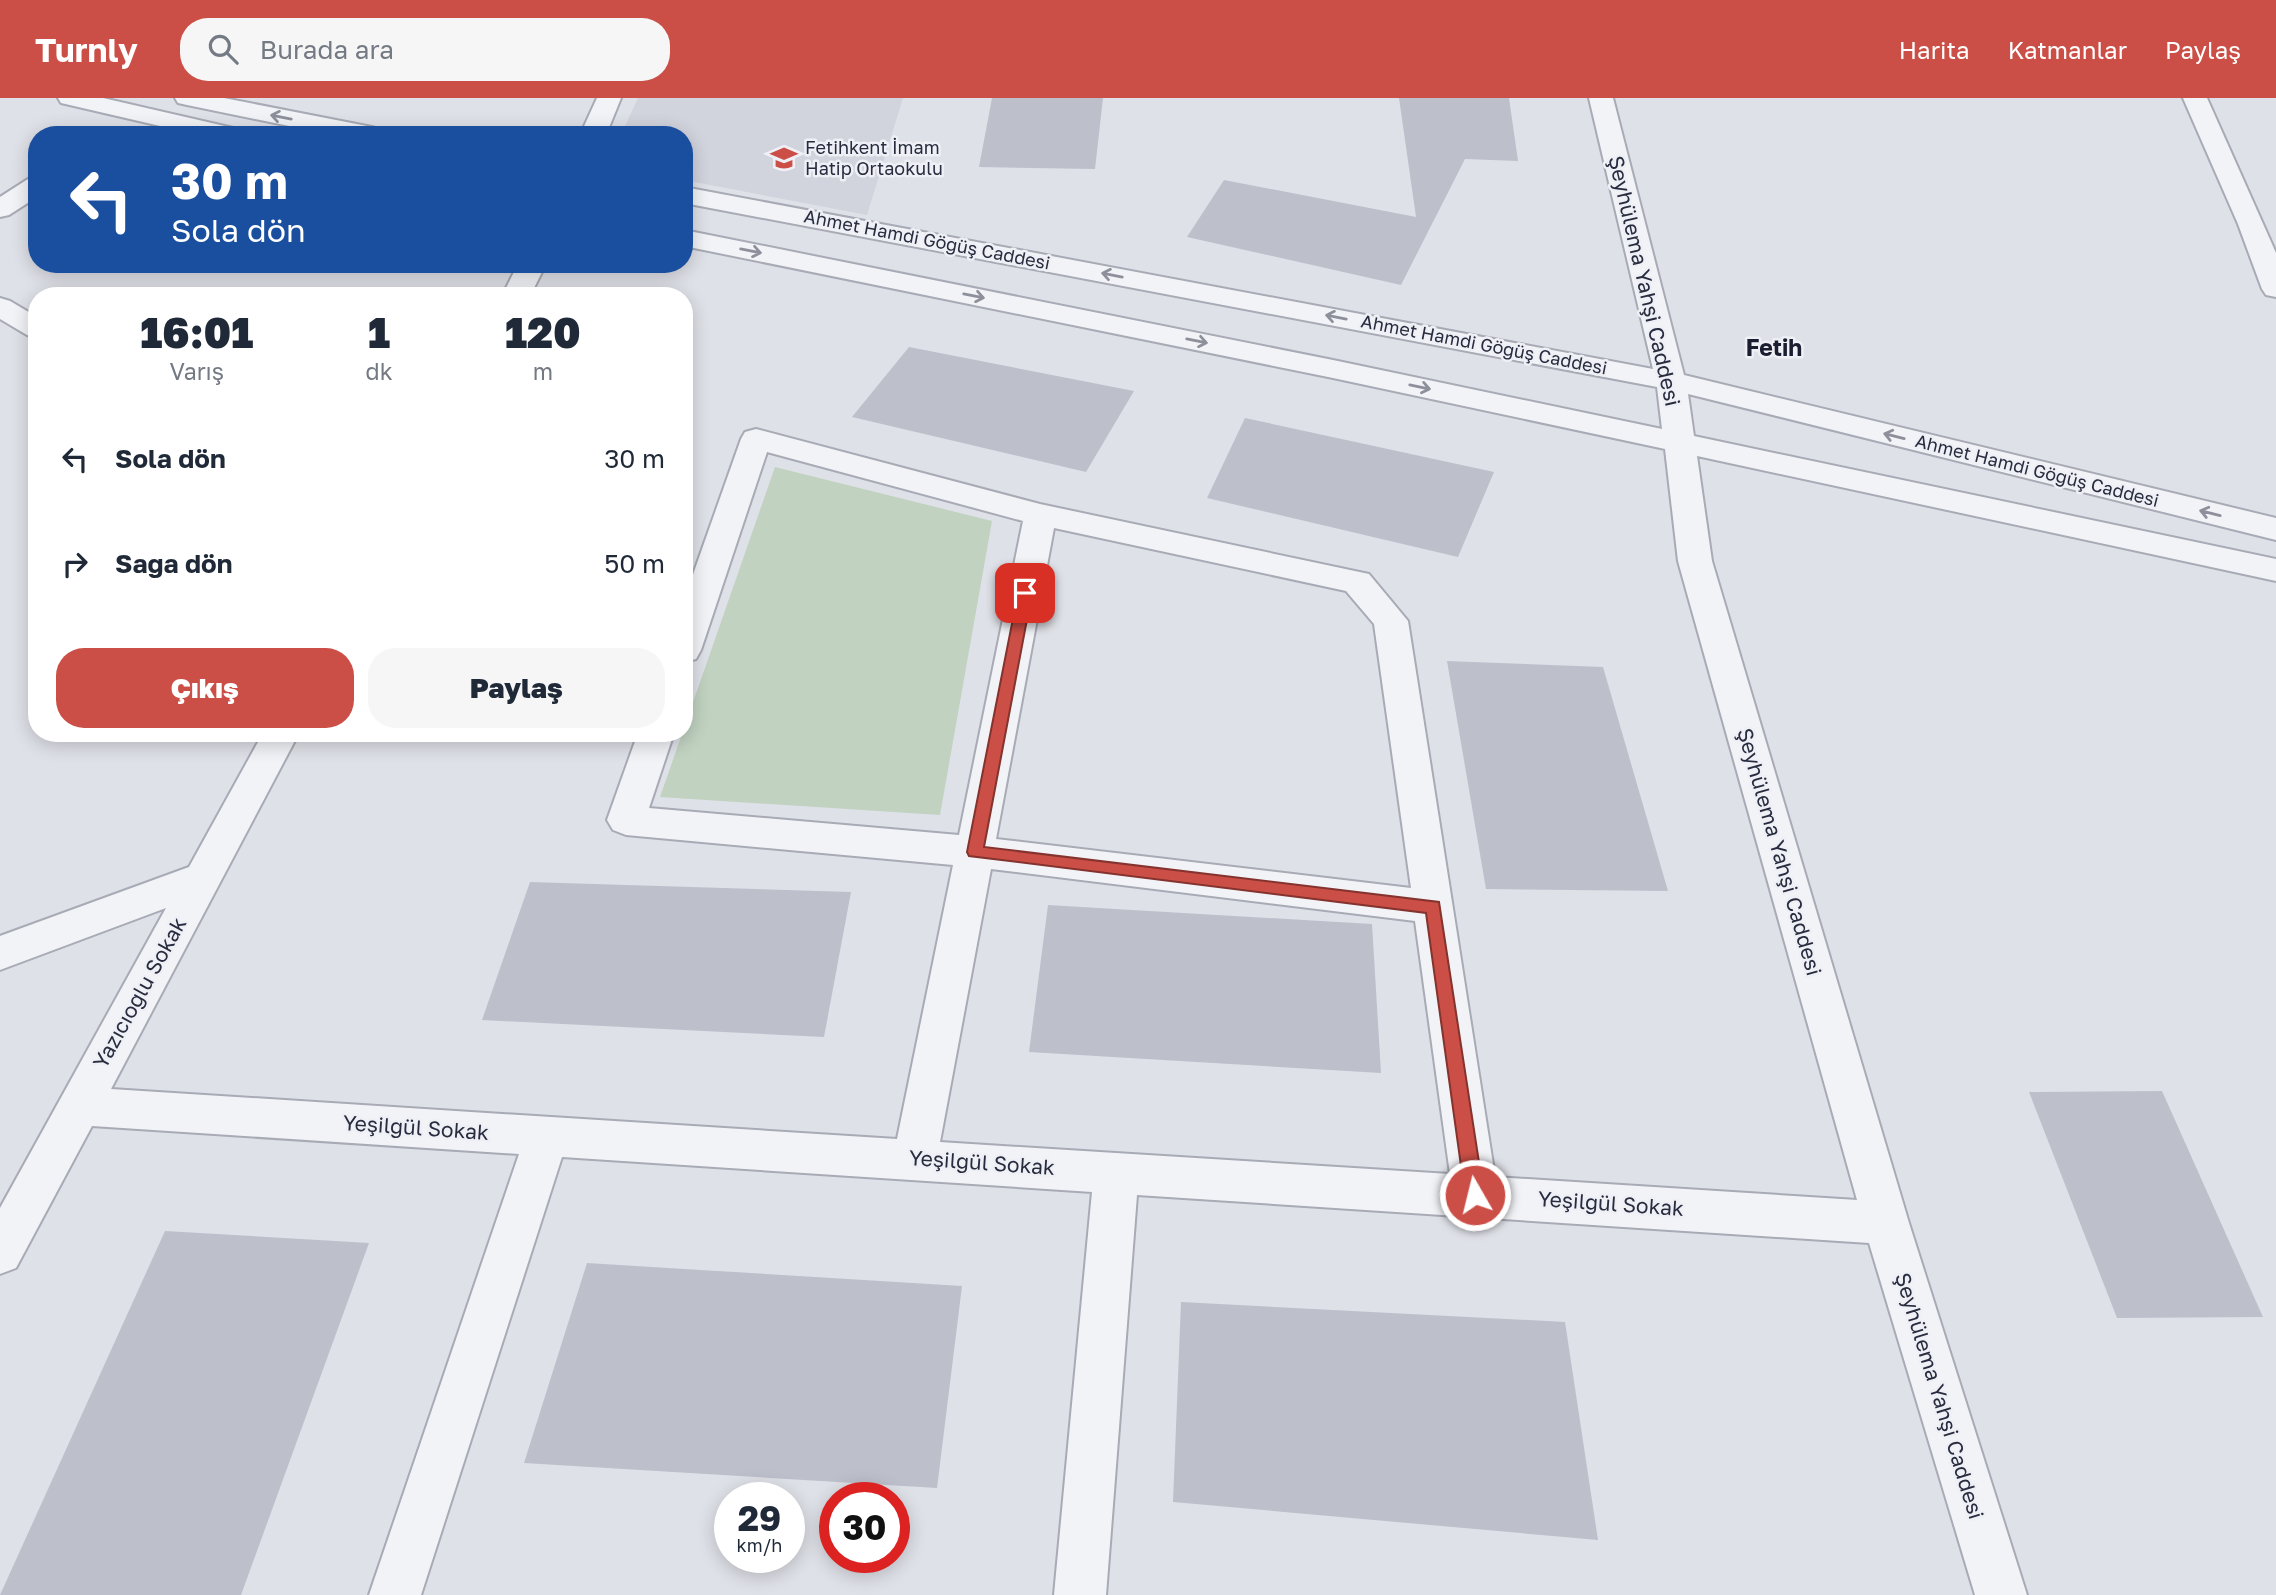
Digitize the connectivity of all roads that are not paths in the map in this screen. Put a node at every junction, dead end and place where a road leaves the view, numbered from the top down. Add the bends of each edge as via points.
1 (70, 98) edge
2 (187, 98) edge
3 (609, 98) edge
4 (1601, 98) edge
5 (2195, 98) edge
6 (145, 114) junction
7 (127, 126) edge
8 (195, 126) edge
9 (327, 126) edge
10 (597, 126) edge
11 (28, 191) edge
12 (693, 197) edge
13 (0, 209) edge
14 (693, 240) edge
15 (2276, 289) edge
16 (0, 307) edge
17 (28, 324) edge
18 (1671, 381) junction
19 (1678, 441) junction
20 (1040, 515) junction
21 (2276, 530) edge
22 (2276, 570) edge
23 (693, 624) edge
24 (276, 742) edge
25 (653, 742) edge
26 (975, 852) junction
27 (202, 878) junction
28 (1433, 907) junction
29 (0, 953) edge
30 (78, 1106) junction
31 (547, 1136) junction
32 (915, 1159) junction
33 (1116, 1172) junction
34 (1475, 1195) junction
35 (1886, 1223) junction
36 (0, 1253) edge
37 (395, 1595) edge
38 (1080, 1595) edge
39 (2001, 1595) edge

1 - 6 street
9 -> 2 street
3 - 10 street
4 - 18 street, Şeyhülema Yahşi Caddesi
5 - 15 street
6 - 7 street
6 - 8 street
11 - 13 street
18 -> 12 street, Ahmet Hamdi Göğüş Caddesi
14 -> 19 street
16 - 17 street
18 - 19 street, Şeyhülema Yahşi Caddesi
21 -> 18 street, Ahmet Hamdi Göğüş Caddesi
19 - 22 street
19 - 35 street, Şeyhülema Yahşi Caddesi via 1695,561
20 - 23 street via 756,439
20 - 26 street
20 - 28 street via 1357,582 1391,621
24 - 27 street, Yazıcıoğlu Sokak
25 - 26 street via 626,820
26 - 28 street
26 - 32 street
27 - 29 street
27 - 30 street, Yazıcıoğlu Sokak
28 - 34 street
30 - 31 street, Yeşilgül Sokak
30 - 36 street, Yazıcıoğlu Sokak
31 - 32 street, Yeşilgül Sokak
31 - 37 street
32 - 33 street, Yeşilgül Sokak
33 - 34 street, Yeşilgül Sokak
33 - 38 street
34 - 35 street, Yeşilgül Sokak
35 - 39 street, Şeyhülema Yahşi Caddesi

